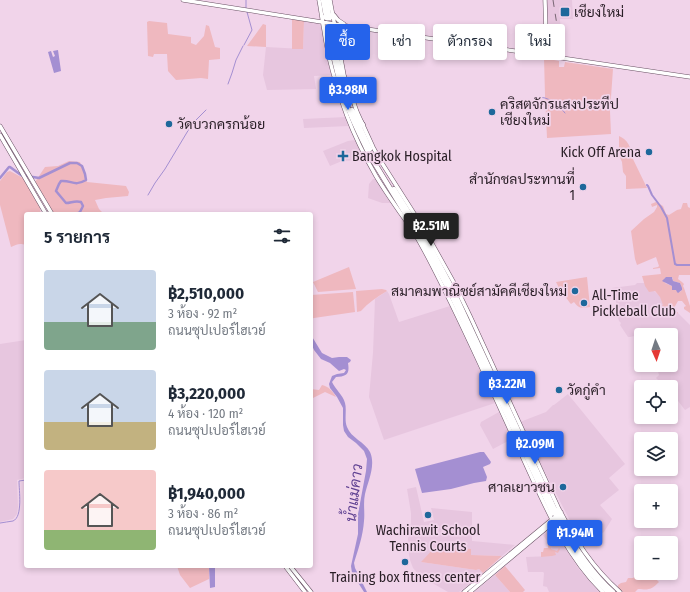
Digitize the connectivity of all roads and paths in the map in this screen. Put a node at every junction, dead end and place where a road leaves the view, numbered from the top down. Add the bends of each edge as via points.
1 (183, 0) edge
2 (319, 0) edge
3 (323, 0) edge
4 (327, 0) edge
5 (330, 0) edge
6 (545, 0) edge
7 (329, 15) junction
8 (321, 22) junction
9 (335, 24) joint
10 (346, 24) edge
11 (546, 24) edge
12 (325, 28) edge
13 (370, 30) edge
14 (515, 51) edge
15 (565, 58) edge
16 (332, 60) edge
17 (337, 60) edge
18 (341, 60) edge
19 (690, 77) edge
20 (350, 110) junction
21 (363, 125) junction
22 (0, 126) edge
23 (353, 130) junction
24 (0, 135) edge
25 (45, 212) edge
26 (51, 212) edge
27 (422, 225) junction
28 (416, 237) junction
29 (428, 243) junction
30 (427, 249) junction
31 (470, 334) junction
32 (470, 343) junction
33 (495, 380) junction
34 (503, 389) junction
35 (492, 390) junction
36 (499, 400) junction
37 (552, 510) junction
38 (561, 514) junction
39 (557, 523) junction
40 (544, 527) junction
41 (287, 568) edge
42 (292, 568) edge
43 (481, 580) junction
44 (305, 592) edge
45 (311, 592) edge
46 (464, 592) edge
47 (470, 592) edge
48 (603, 592) edge
49 (608, 592) edge
50 (613, 592) edge
51 (620, 592) edge

1 - 8 main road
2 - 7 main road
3 - 7 highway
4 - 7 highway
5 - 7 main road
6 - 11 main road
7 - 8 main road
7 - 8 main road via 330,21
7 - 9 main road
7 - 10 main road
8 - 9 main road
8 - 12 main road
13 - 14 main road
15 - 19 main road
16 - 23 main road via 338,89
17 - 20 highway
18 - 21 main road via 344,75
20 - 21 highway
20 - 23 highway
20 - 29 highway via 372,153
20 - 30 highway via 369,154
21 - 27 main road via 380,160
22 - 26 main road
23 - 28 main road via 372,168
24 - 25 main road
27 - 29 highway
27 - 34 main road via 456,286
28 - 30 highway
28 - 32 main road
29 - 33 highway
30 - 31 highway
31 - 32 highway
31 - 36 highway
32 - 35 main road
33 - 34 highway
33 - 37 highway
34 - 37 main road
35 - 36 highway
35 - 37 main road
36 - 37 highway
37 - 38 main road
37 - 39 main road
37 - 40 main road
38 - 39 main road
38 - 39 main road
39 - 40 main road
39 - 40 main road
39 - 48 main road via 575,559
39 - 49 highway via 582,562
39 - 50 highway via 599,578
39 - 51 main road via 571,533 589,559
40 - 43 main road
41 - 44 main road
42 - 45 main road
43 - 46 main road
43 - 47 main road

